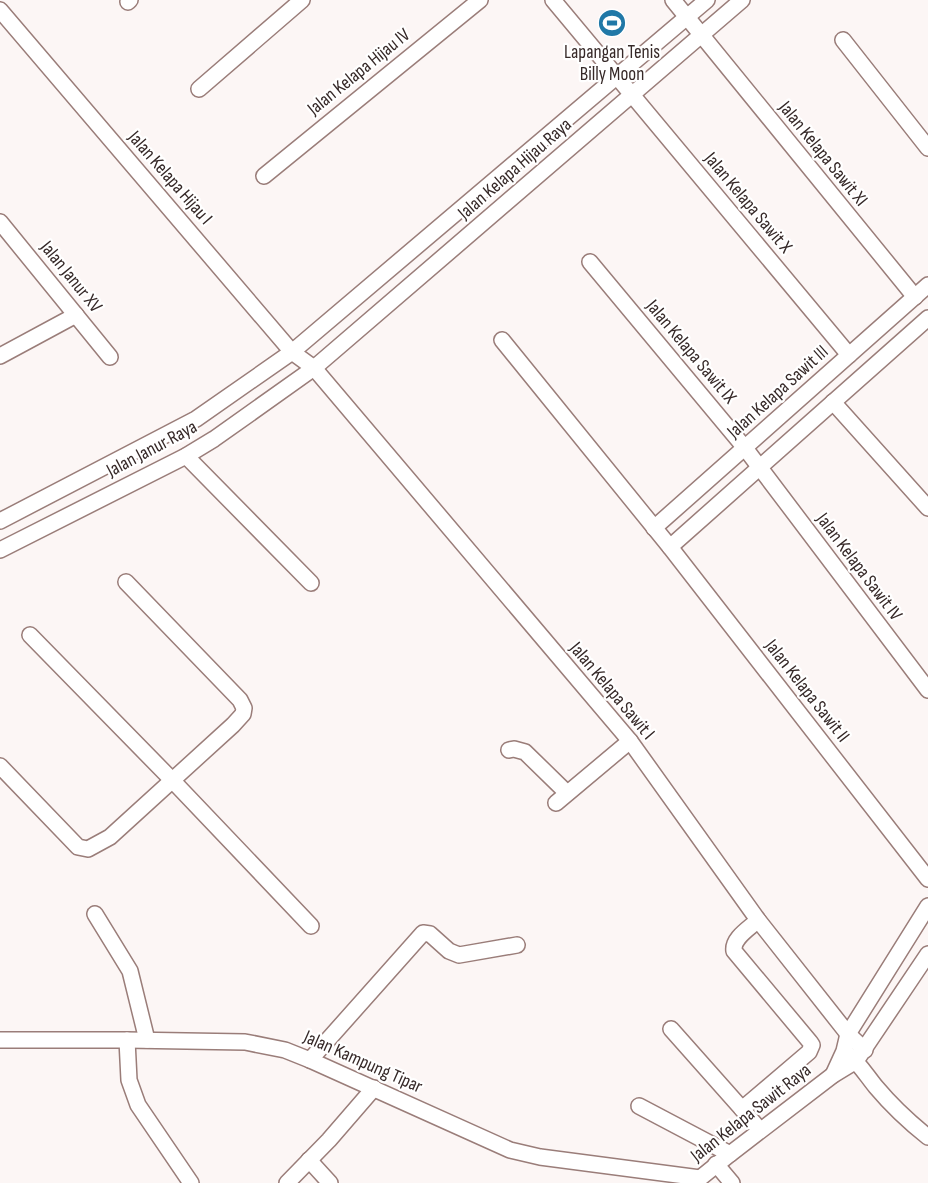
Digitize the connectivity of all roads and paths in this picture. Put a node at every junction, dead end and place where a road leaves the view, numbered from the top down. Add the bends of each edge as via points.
1 (302, 0) edge
2 (480, 0) edge
3 (553, 0) edge
4 (673, 0) edge
5 (707, 0) edge
6 (742, 0) edge
7 (0, 10) edge
8 (687, 17) junction
9 (701, 35) junction
10 (843, 40) dead end
11 (617, 76) junction
12 (199, 89) dead end
13 (632, 95) junction
14 (928, 148) edge
15 (264, 176) dead end
16 (0, 222) edge
17 (590, 262) dead end
18 (928, 285) edge
19 (915, 297) junction
20 (76, 315) junction
21 (925, 326) edge
22 (502, 340) dead end
23 (292, 352) junction
24 (849, 355) junction
25 (0, 356) edge
26 (110, 357) dead end
27 (314, 368) junction
28 (833, 402) junction
29 (745, 448) junction
30 (186, 456) junction
31 (759, 467) junction
32 (928, 508) edge
33 (0, 521) edge
34 (654, 528) junction
35 (670, 546) junction
36 (0, 550) edge
37 (126, 582) dead end
38 (311, 583) dead end
39 (30, 635) dead end
40 (928, 690) edge
41 (630, 742) junction
42 (509, 750) dead end
43 (0, 766) edge
44 (172, 780) junction
45 (928, 879) edge
46 (928, 906) edge
47 (95, 914) dead end
48 (758, 920) junction
49 (311, 926) dead end
50 (517, 945) dead end
51 (928, 954) edge
52 (671, 1029) dead end
53 (848, 1034) junction
54 (0, 1040) edge
55 (126, 1040) junction
56 (147, 1040) junction
57 (844, 1050) junction
58 (860, 1055) junction
59 (310, 1060) junction
60 (833, 1075) junction
61 (374, 1088) junction
62 (639, 1106) dead end
63 (742, 1109) junction
64 (760, 1130) junction
65 (928, 1137) edge
66 (730, 1154) junction
67 (309, 1160) junction
68 (716, 1164) junction
69 (697, 1180) edge
70 (191, 1183) edge
71 (287, 1183) edge
72 (330, 1183) edge
73 (732, 1183) edge

1 - 12 street
2 - 15 street, Jalan Kelapa Hijau IV
3 - 11 street, Jalan Kelapa Sawit X
4 - 8 street, Jalan Kelapa Sawit XI
5 - 8 street, Jalan Kelapa Hijau Raya
6 - 9 street, Jalan Kelapa Hijau Raya
7 - 23 street, Jalan Kelapa Hijau I
8 - 9 street, Jalan Kelapa Sawit XI
8 - 11 street, Jalan Kelapa Hijau Raya
9 - 13 street, Jalan Kelapa Hijau Raya
9 - 19 street, Jalan Kelapa Sawit XI
10 - 14 street
11 - 13 street, Jalan Kelapa Sawit X
11 - 23 street, Jalan Kelapa Hijau Raya
13 - 24 street, Jalan Kelapa Sawit X
13 - 27 street, Jalan Kelapa Hijau Raya
16 - 20 street, Jalan Janur XV
17 - 29 street, Jalan Kelapa Sawit IX
18 - 19 street, Jalan Kelapa Sawit III
19 - 24 street, Jalan Kelapa Sawit III
20 - 25 street
20 - 26 street, Jalan Janur XV
21 - 28 street
22 - 34 street
23 - 27 street, Jalan Kelapa Hijau I
23 - 33 street, Jalan Janur Raya via 196,419
24 - 29 street, Jalan Kelapa Sawit III
27 - 30 street, Jalan Janur Raya
27 - 41 street, Jalan Kelapa Sawit I
28 - 31 street
28 - 32 street
29 - 31 street, Jalan Kelapa Sawit IX
29 - 34 street, Jalan Kelapa Sawit III
30 - 36 street, Jalan Janur Raya
30 - 38 street
31 - 35 street
31 - 40 street, Jalan Kelapa Sawit IV
34 - 35 street, Jalan Kelapa Sawit II
35 - 45 street, Jalan Kelapa Sawit II
37 - 44 street via 240,700 244,708 234,725
39 - 44 street
41 - 42 street via 562,798 525,752
41 - 48 street, Jalan Kelapa Sawit I
43 - 44 street via 78,848 88,849 110,837
44 - 49 street
46 - 53 street, Jalan Kelapa Sawit Raya
47 - 56 street via 130,971
48 - 53 street, Jalan Kelapa Sawit I
48 - 63 street via 737,940 734,951 812,1045 809,1052
50 - 59 street via 459,955 449,951 428,932 423,933
51 - 58 street, Jalan Kelapa Sawit Raya
52 - 63 street
53 - 57 street, Jalan Kelapa Sawit Raya
53 - 58 street, Jalan Kelapa Sawit I
54 - 55 street, Jalan Kampung Tipar
55 - 56 street, Jalan Kampung Tipar
55 - 70 street via 129,1080 138,1105
56 - 59 street, Jalan Kampung Tipar via 245,1042 285,1050
57 - 58 street
57 - 60 street, Jalan Kelapa Sawit Raya
58 - 60 street, Jalan Kelapa Sawit Raya
58 - 65 street via 866,1074 893,1106
59 - 61 street, Jalan Kampung Tipar
60 - 64 street, Jalan Kelapa Sawit Raya
61 - 67 street
61 - 69 street, Jalan Kampung Tipar via 510,1150
62 - 66 street
63 - 64 street
64 - 66 street, Jalan Kelapa Sawit Raya
66 - 68 street, Jalan Kelapa Sawit Raya
67 - 71 street
67 - 72 street
68 - 69 street, Jalan Kelapa Sawit Raya
68 - 73 street

